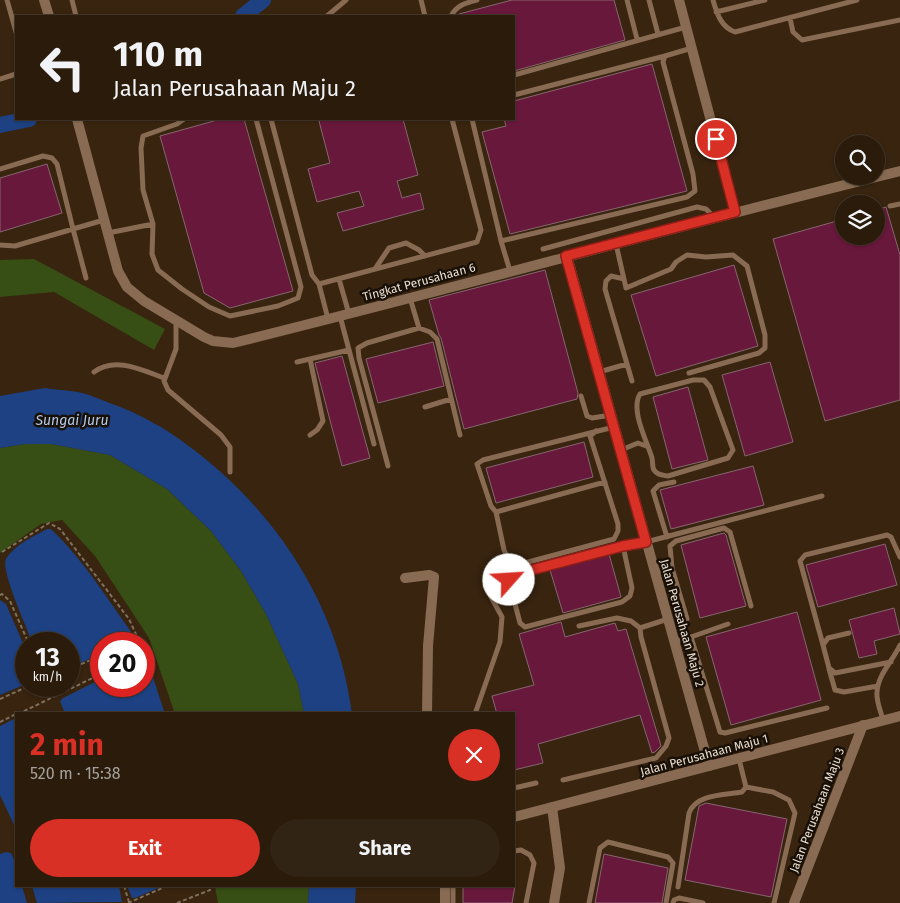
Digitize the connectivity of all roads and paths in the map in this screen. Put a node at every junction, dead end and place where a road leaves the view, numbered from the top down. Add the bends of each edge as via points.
1 (7, 0) edge
2 (44, 0) edge
3 (72, 0) edge
4 (346, 0) edge
5 (421, 0) edge
6 (477, 0) edge
7 (627, 0) edge
8 (649, 0) edge
9 (679, 0) edge
10 (713, 0) edge
11 (765, 0) edge
12 (858, 0) edge
13 (716, 12) junction
14 (49, 15) edge
15 (76, 15) edge
16 (328, 15) edge
17 (425, 15) edge
18 (451, 15) edge
19 (790, 18) junction
20 (900, 20) edge
21 (686, 27) junction
22 (15, 28) edge
23 (658, 34) junction
24 (637, 40) junction
25 (692, 48) junction
26 (665, 56) junction
27 (15, 74) edge
28 (515, 75) edge
29 (0, 79) edge
30 (515, 95) edge
31 (77, 120) edge
32 (183, 120) edge
33 (256, 120) edge
34 (271, 120) edge
35 (452, 120) edge
36 (472, 120) edge
37 (0, 169) edge
38 (900, 171) edge
39 (900, 204) edge
40 (890, 206) dead end
41 (735, 212) junction
42 (714, 217) junction
43 (104, 220) junction
44 (153, 224) junction
45 (74, 229) junction
46 (108, 233) junction
47 (501, 240) junction
48 (616, 243) junction
49 (0, 245) edge
50 (543, 249) dead end
51 (425, 256) junction
52 (566, 256) junction
53 (375, 269) junction
54 (510, 271) junction
55 (86, 278) dead end
56 (340, 279) junction
57 (624, 279) junction
58 (320, 284) junction
59 (410, 298) junction
60 (344, 315) junction
61 (329, 319) junction
62 (176, 320) junction
63 (419, 328) junction
64 (349, 350) junction
65 (310, 359) junction
66 (297, 362) dead end
67 (627, 364) junction
68 (94, 372) dead end
69 (599, 372) junction
70 (690, 372) dead end
71 (164, 378) junction
72 (632, 381) dead end
73 (581, 396) dead end
74 (451, 399) junction
75 (425, 407) dead end
76 (611, 415) junction
77 (614, 426) junction
78 (596, 432) junction
79 (310, 435) dead end
80 (460, 435) dead end
81 (374, 444) dead end
82 (646, 446) junction
83 (620, 450) junction
84 (388, 466) dead end
85 (230, 472) dead end
86 (605, 482) junction
87 (674, 482) dead end
88 (822, 496) dead end
89 (496, 512) junction
90 (666, 537) junction
91 (646, 542) junction
92 (623, 546) junction
93 (2, 552) dead end
94 (900, 557) edge
95 (672, 568) junction
96 (655, 572) junction
97 (406, 578) dead end
98 (485, 586) dead end
99 (0, 595) edge
100 (751, 606) dead end
101 (668, 619) junction
102 (687, 619) dead end
103 (728, 624) dead end
104 (579, 626) dead end
105 (640, 628) junction
106 (24, 632) edge
107 (135, 632) edge
108 (849, 633) dead end
109 (691, 637) junction
110 (674, 642) junction
111 (823, 645) junction
112 (900, 645) edge
113 (891, 662) junction
114 (828, 668) junction
115 (90, 679) edge
116 (878, 686) junction
117 (15, 692) edge
118 (0, 699) edge
119 (827, 708) dead end
120 (21, 712) edge
121 (427, 712) edge
122 (476, 712) edge
123 (15, 715) edge
124 (900, 716) edge
125 (883, 720) junction
126 (0, 722) edge
127 (863, 726) junction
128 (738, 758) junction
129 (709, 766) junction
130 (563, 780) dead end
131 (536, 783) dead end
132 (746, 787) junction
133 (515, 788) edge
134 (552, 808) junction
135 (515, 817) edge
136 (515, 852) edge
137 (124, 887) edge
138 (165, 887) edge
139 (210, 887) edge
140 (445, 887) edge
141 (453, 887) edge
142 (678, 887) dead end
143 (128, 903) edge
144 (177, 903) edge
145 (445, 903) edge
146 (453, 903) edge
147 (526, 903) edge
148 (554, 903) edge
149 (589, 903) edge
150 (666, 903) edge
151 (673, 903) edge
152 (703, 903) edge
153 (774, 903) edge
154 (794, 903) edge

1 - 22 lane
2 - 14 street
3 - 15 lane
4 - 16 lane
5 - 17 lane
6 - 18 lane via 464,4
7 - 24 lane
8 - 23 lane
9 - 21 street
10 - 13 lane
11 - 13 lane
12 - 19 lane
13 - 19 lane via 727,29 736,32
19 - 20 lane via 793,32 802,40
21 - 23 lane
21 - 25 street
23 - 24 lane
24 - 28 lane
25 - 26 lane
25 - 41 street
26 - 30 lane
26 - 47 lane via 663,62 695,190 687,197
27 - 29 lane
31 - 43 street, Tingkat Perusahaan 6
32 - 44 lane via 143,136 143,190
33 - 44 lane via 301,287 298,298 278,306 230,316 209,307 158,270 152,254
34 - 58 lane via 312,275
35 - 51 lane via 481,230 477,242
36 - 47 lane
37 - 45 lane via 43,156 52,158 57,164
38 - 41 street, Tingkat Perusahaan 6
39 - 40 lane
41 - 42 street, Tingkat Perusahaan 6
42 - 48 street, Tingkat Perusahaan 6
42 - 50 lane via 706,209 697,207
43 - 45 lane
43 - 46 street, Tingkat Perusahaan 6
44 - 46 lane
45 - 49 lane via 15,246
45 - 55 lane
46 - 62 street, Tingkat Perusahaan 6 via 118,271 127,287
47 - 54 lane
48 - 52 street, Tingkat Perusahaan 6
48 - 57 lane
51 - 53 lane
51 - 53 lane via 406,243 389,248
52 - 54 street, Tingkat Perusahaan 6
52 - 69 street, Jalan Perusahaan Maju 2
53 - 56 lane
54 - 59 street, Tingkat Perusahaan 6
56 - 58 lane
56 - 60 lane
57 - 67 lane via 611,276 605,288
57 - 70 lane via 626,288 671,269 687,255 706,258 733,255 746,266 766,335 765,348 759,353
58 - 61 lane
59 - 60 street, Tingkat Perusahaan 6
59 - 63 lane
60 - 61 street, Tingkat Perusahaan 6
60 - 64 lane
61 - 62 street, Tingkat Perusahaan 6 via 233,343 204,337
62 - 71 lane via 176,349
63 - 74 lane via 437,339
63 - 84 lane via 358,348
64 - 65 lane
64 - 81 lane
65 - 66 lane
65 - 79 lane via 323,421
67 - 69 lane
67 - 72 lane
68 - 71 lane via 102,366 119,364
69 - 76 street, Jalan Perusahaan Maju 2
71 - 85 lane via 168,390 222,435 230,448
73 - 76 lane via 587,416
74 - 75 lane
74 - 80 lane
76 - 77 street, Jalan Perusahaan Maju 2
77 - 78 lane
77 - 83 street, Jalan Perusahaan Maju 2
78 - 86 lane via 590,436
78 - 89 lane via 477,464
82 - 82 lane via 654,470 659,475 668,476 728,458 733,450 710,387 704,380 640,394 636,400 637,410
82 - 83 lane via 638,443
83 - 91 street, Jalan Perusahaan Maju 2
86 - 89 lane
86 - 89 lane via 618,524 614,538 521,564 510,562 504,550
87 - 90 lane via 659,485 653,491
88 - 90 lane
90 - 91 lane
91 - 92 lane
91 - 96 street, Jalan Perusahaan Maju 2
92 - 92 lane via 632,588 630,596 622,602 525,627 520,623 509,580 513,575
93 - 107 path via 50,523 60,529 129,619
94 - 111 lane via 887,535 805,555 800,561
95 - 96 lane
95 - 100 lane via 670,546 676,541 724,528 730,532
95 - 102 lane
96 - 101 street, Jalan Perusahaan Maju 2
97 - 121 street via 434,577
98 - 122 lane via 502,617 500,642
99 - 106 path via 10,601
101 - 105 lane
101 - 110 street, Jalan Perusahaan Maju 2
103 - 109 lane
104 - 105 lane via 617,618 631,621
105 - 130 lane via 669,738 666,746 656,758
108 - 111 lane via 828,638
109 - 110 lane
109 - 119 lane via 720,732
110 - 129 street, Jalan Perusahaan Maju 2
111 - 114 lane
112 - 113 lane
113 - 114 lane via 836,673
113 - 116 lane
114 - 116 lane via 835,690 844,692
115 - 120 path
116 - 125 lane
117 - 118 path
123 - 126 path
124 - 125 street, Jalan Perusahaan Maju 1
125 - 127 street, Jalan Perusahaan Maju 1
127 - 128 street, Jalan Perusahaan Maju 1
127 - 154 street, Jalan Perusahaan Maju 3
128 - 129 street, Jalan Perusahaan Maju 1
128 - 132 lane
129 - 134 street, Jalan Perusahaan Maju 1
131 - 133 lane
132 - 142 lane via 742,792 702,799 692,806
132 - 153 lane via 773,792 789,800 795,813
134 - 135 street, Jalan Perusahaan Maju 1
134 - 148 street via 560,868
136 - 147 lane via 521,850 530,855 534,863
137 - 143 path
138 - 143 path
139 - 144 path via 210,890
140 - 145 street
141 - 146 lane
149 - 150 lane via 600,848 608,842 668,857 673,862
151 - 152 lane via 679,898

